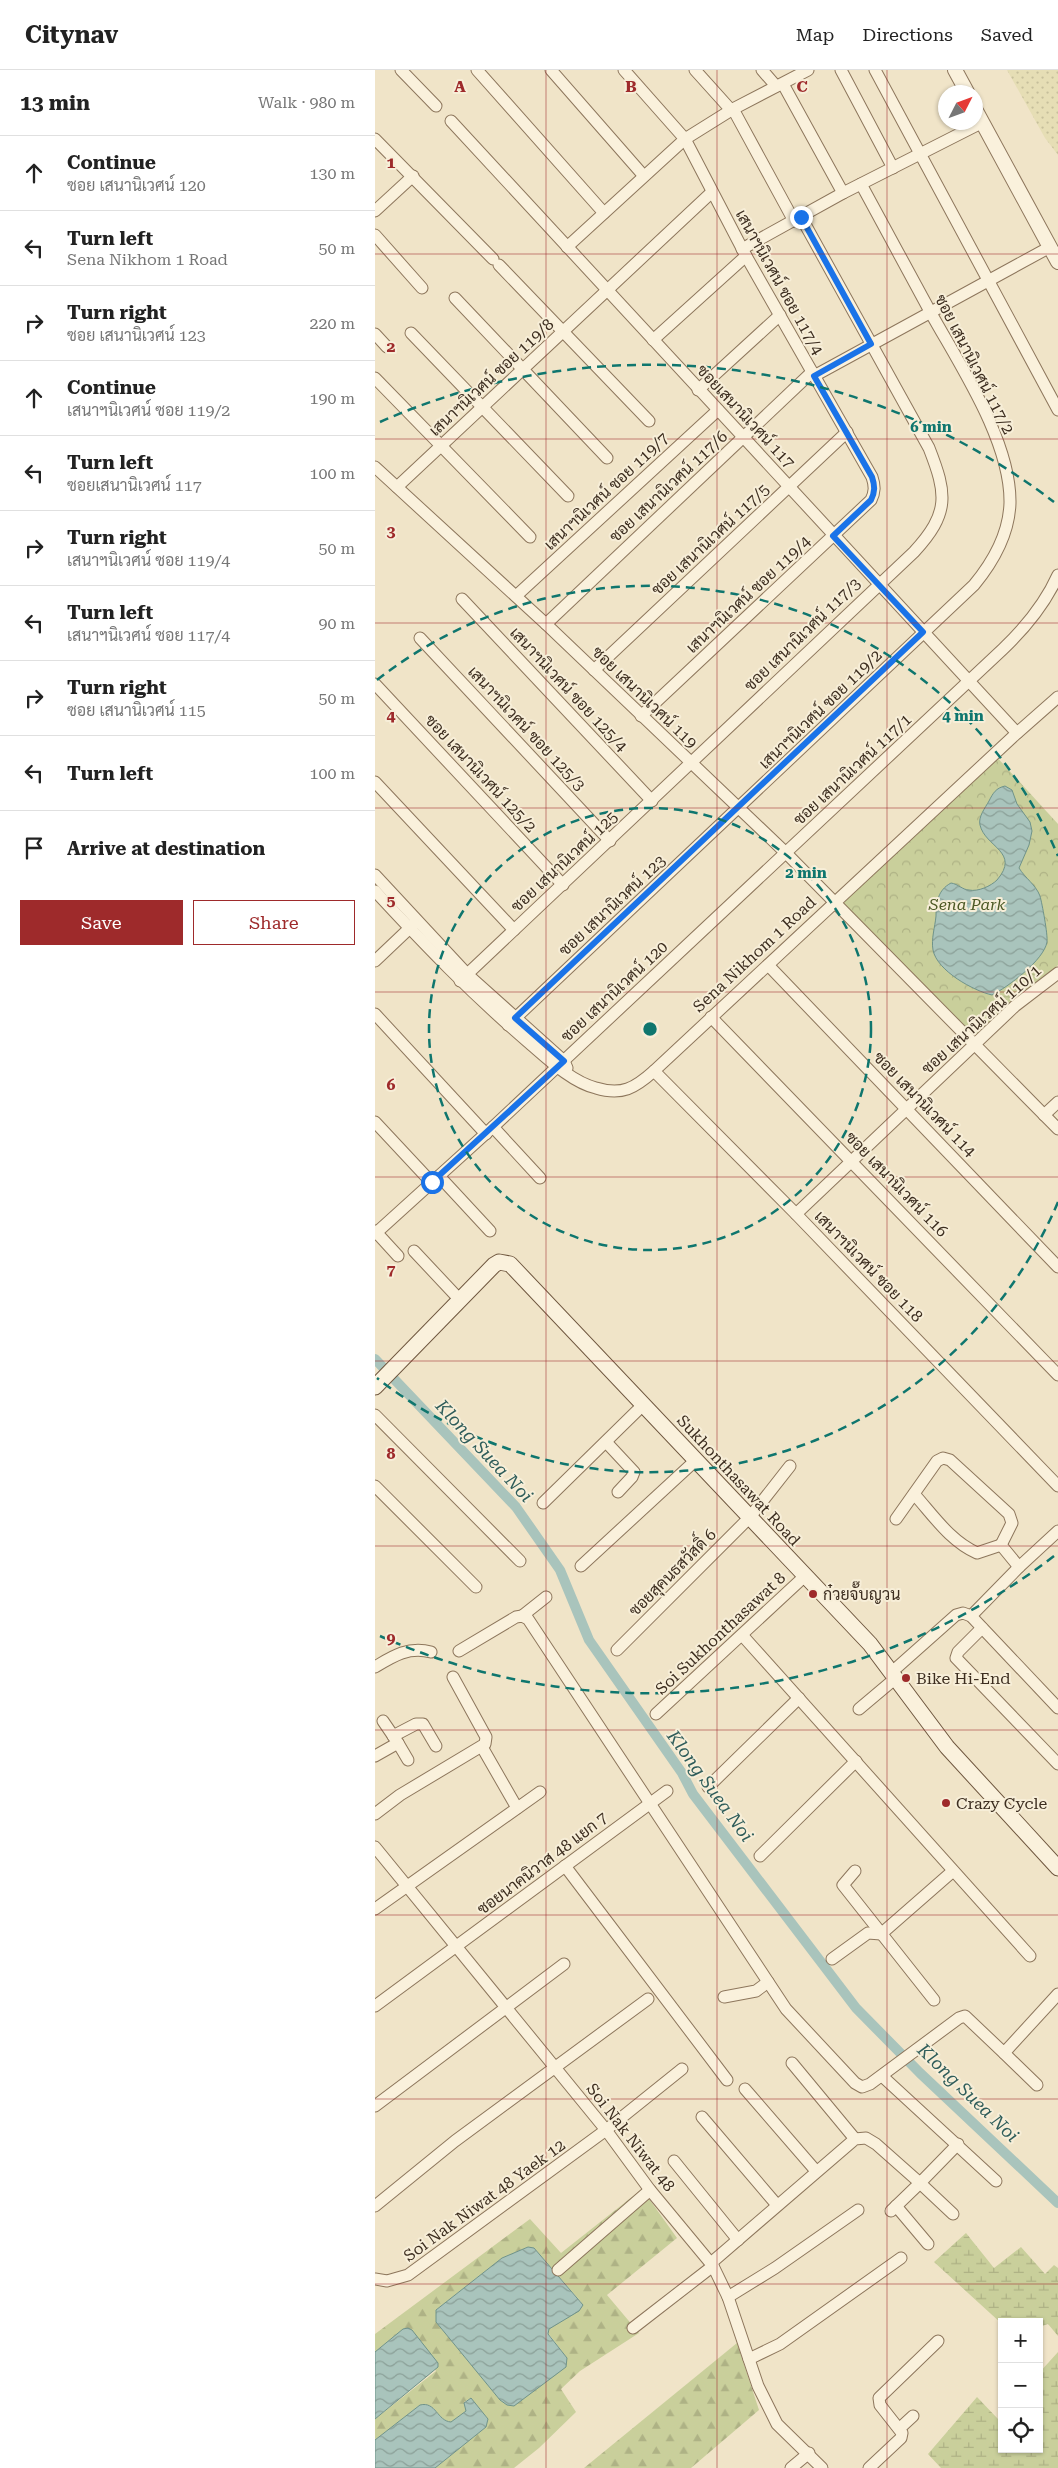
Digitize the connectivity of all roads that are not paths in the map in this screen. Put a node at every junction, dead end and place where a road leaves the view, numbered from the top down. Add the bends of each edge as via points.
1 (401, 70) edge
2 (477, 70) edge
3 (551, 70) edge
4 (624, 70) edge
5 (695, 70) edge
6 (762, 70) edge
7 (808, 70) edge
8 (841, 70) edge
9 (876, 70) edge
10 (955, 70) edge
11 (779, 85) junction
12 (963, 85) edge
13 (436, 106) dead end
14 (732, 110) junction
15 (451, 122) dead end
16 (983, 122) edge
17 (967, 130) edge
18 (375, 139) edge
19 (685, 139) junction
20 (920, 154) junction
21 (893, 168) junction
22 (643, 175) junction
23 (413, 176) junction
24 (861, 184) junction
25 (712, 192) junction
26 (843, 193) junction
27 (375, 211) edge
28 (604, 213) junction
29 (797, 219) junction
30 (375, 235) edge
31 (567, 247) junction
32 (1050, 247) junction
33 (744, 252) junction
34 (1058, 262) edge
35 (989, 280) junction
36 (422, 288) dead end
37 (608, 290) junction
38 (455, 298) dead end
39 (930, 312) junction
40 (780, 315) junction
41 (411, 333) dead end
42 (563, 333) junction
43 (375, 334) edge
44 (653, 340) junction
45 (871, 344) junction
46 (387, 347) dead end
47 (522, 370) junction
48 (813, 374) junction
49 (375, 378) edge
50 (698, 390) junction
51 (482, 407) junction
52 (718, 410) junction
53 (1058, 410) edge
54 (649, 422) dead end
55 (847, 432) junction
56 (745, 437) junction
57 (441, 446) junction
58 (607, 458) dead end
59 (375, 467) edge
60 (397, 487) junction
61 (789, 487) junction
62 (874, 494) joint
63 (568, 496) dead end
64 (529, 536) dead end
65 (833, 536) junction
66 (1058, 575) edge
67 (879, 583) junction
68 (516, 596) junction
69 (462, 599) dead end
70 (546, 624) junction
71 (923, 632) junction
72 (420, 638) dead end
73 (594, 670) junction
74 (969, 682) junction
75 (375, 684) edge
76 (1058, 697) edge
77 (641, 716) junction
78 (1017, 733) junction
79 (690, 764) junction
80 (375, 782) edge
81 (652, 800) junction
82 (738, 809) junction
83 (610, 841) junction
84 (786, 853) junction
85 (375, 875) edge
86 (563, 885) junction
87 (375, 891) edge
88 (836, 902) junction
89 (413, 924) junction
90 (515, 930) junction
91 (375, 961) edge
92 (768, 964) junction
93 (1058, 973) edge
94 (464, 977) junction
95 (375, 1014) edge
96 (711, 1017) junction
97 (512, 1021) junction
98 (977, 1045) junction
99 (560, 1064) junction
100 (654, 1071) junction
101 (1058, 1102) edge
102 (907, 1109) junction
103 (1044, 1115) junction
104 (375, 1122) edge
105 (1058, 1129) edge
106 (489, 1130) junction
107 (852, 1161) junction
108 (540, 1178) dead end
109 (435, 1179) junction
110 (796, 1214) junction
111 (490, 1231) dead end
112 (375, 1232) edge
113 (414, 1251) dead end
114 (398, 1256) dead end
115 (1058, 1267) edge
116 (460, 1300) junction
117 (1058, 1375) edge
118 (384, 1378) edge
119 (644, 1404) junction
120 (375, 1415) edge
121 (606, 1442) junction
122 (696, 1460) junction
123 (790, 1466) dead end
124 (375, 1486) edge
125 (1058, 1486) edge
126 (618, 1492) dead end
127 (914, 1494) junction
128 (543, 1503) dead end
129 (750, 1517) junction
130 (895, 1519) dead end
131 (1058, 1531) edge
132 (1001, 1545) junction
133 (520, 1561) dead end
134 (581, 1566) dead end
135 (1019, 1567) junction
136 (806, 1575) junction
137 (476, 1587) dead end
138 (546, 1597) dead end
139 (521, 1616) junction
140 (971, 1616) junction
141 (982, 1628) junction
142 (742, 1636) junction
143 (617, 1650) dead end
144 (459, 1651) dead end
145 (431, 1652) dead end
146 (375, 1667) edge
147 (895, 1674) junction
148 (453, 1677) dead end
149 (799, 1698) junction
150 (1058, 1708) edge
151 (859, 1709) dead end
152 (656, 1714) dead end
153 (383, 1720) dead end
154 (396, 1740) junction
155 (436, 1746) dead end
156 (482, 1747) junction
157 (375, 1756) edge
158 (408, 1760) dead end
159 (856, 1761) junction
160 (1058, 1764) edge
161 (707, 1787) dead end
162 (667, 1791) dead end
163 (539, 1792) dead end
164 (648, 1804) junction
165 (517, 1808) junction
166 (375, 1814) edge
167 (375, 1847) edge
168 (761, 1856) dead end
169 (565, 1866) junction
170 (1058, 1868) edge
171 (855, 1871) dead end
172 (953, 1871) junction
173 (406, 1886) junction
174 (375, 1909) edge
175 (881, 1934) junction
176 (456, 1948) junction
177 (1030, 1956) dead end
178 (832, 1959) dead end
179 (564, 1964) dead end
180 (768, 1982) junction
181 (1058, 1994) edge
182 (724, 1997) dead end
183 (648, 1999) dead end
184 (934, 2000) dead end
185 (375, 2006) edge
186 (506, 2009) junction
187 (1003, 2053) junction
188 (792, 2063) dead end
189 (556, 2069) junction
190 (682, 2069) dead end
191 (882, 2076) junction
192 (727, 2080) dead end
193 (1037, 2085) dead end
194 (745, 2089) dead end
195 (375, 2106) edge
196 (702, 2117) dead end
197 (606, 2130) junction
198 (855, 2139) junction
199 (957, 2144) junction
200 (674, 2161) dead end
201 (816, 2171) junction
202 (996, 2181) dead end
203 (920, 2183) junction
204 (651, 2190) junction
205 (777, 2205) junction
206 (375, 2206) edge
207 (859, 2210) dead end
208 (953, 2214) dead end
209 (738, 2240) junction
210 (928, 2244) dead end
211 (901, 2258) dead end
212 (712, 2264) junction
213 (558, 2270) dead end
214 (375, 2278) edge
215 (727, 2297) junction
216 (633, 2328) dead end
217 (938, 2341) dead end
218 (749, 2360) junction
219 (913, 2416) dead end
220 (900, 2428) junction
221 (809, 2452) junction
222 (791, 2468) edge
223 (822, 2468) edge
224 (869, 2468) edge

1 - 13 street
2 - 28 street
3 - 22 street
4 - 19 street, เสนาฯนิเวศน์ ซอย 117/4
5 - 14 street
6 - 11 street
7 - 11 street
8 - 21 street
9 - 20 street
10 - 12 street
11 - 14 street
11 - 26 street
14 - 19 street
14 - 29 street
15 - 31 street, ซอยเสนานิเวศน์ 117
16 - 32 street
17 - 20 street
18 - 23 street
19 - 22 street
19 - 25 street, เสนาฯนิเวศน์ ซอย 117/4
20 - 21 street
20 - 35 street
21 - 24 street
22 - 28 street
23 - 27 street
23 - 42 street
24 - 26 street
24 - 39 street, ซอย เสนานิเวศน์ 117/2
25 - 33 street, เสนาฯนิเวศน์ ซอย 117/4
25 - 37 street, เสนาฯนิเวศน์ ซอย 119/8
26 - 29 street
28 - 31 street
29 - 33 street
29 - 45 street
30 - 36 street
31 - 37 street, ซอยเสนานิเวศน์ 117
32 - 34 street
32 - 35 street, ซอย เสนานิเวศน์ 117/6
33 - 40 street, เสนาฯนิเวศน์ ซอย 117/4
33 - 44 street
35 - 39 street, ซอย เสนานิเวศน์ 117/6
35 - 53 street
37 - 42 street, เสนาฯนิเวศน์ ซอย 119/8
37 - 44 street, ซอยเสนานิเวศน์ 117
38 - 47 street
39 - 45 street, ซอย เสนานิเวศน์ 117/6
39 - 71 street, ซอย เสนานิเวศน์ 117/2 via 973,389 998,443 1009,483 1010,504 1006,529 989,567
40 - 48 street, เสนาฯนิเวศน์ ซอย 117/4
40 - 50 street
41 - 51 street
42 - 47 street, เสนาฯนิเวศน์ ซอย 119/8
42 - 54 street
43 - 46 street
44 - 50 street, ซอยเสนานิเวศน์ 117
45 - 48 street, ซอย เสนานิเวศน์ 117/6
45 - 67 street, ซอย เสนานิเวศน์ 117/3 via 929,448 941,478 943,499 941,515 932,533
47 - 51 street, เสนาฯนิเวศน์ ซอย 119/8
47 - 58 street
48 - 55 street, เสนาฯนิเวศน์ ซอย 117/4
48 - 56 street, ซอย เสนานิเวศน์ 117/6
49 - 57 street
50 - 52 street, ซอยเสนานิเวศน์ 117
51 - 57 street, เสนาฯนิเวศน์ ซอย 119/8
51 - 63 street
52 - 56 street, ซอยเสนานิเวศน์ 117
52 - 68 street, เสนาฯนิเวศน์ ซอย 119/7
55 - 61 street, ซอย เสนานิเวศน์ 117/5
55 - 62 street, เสนาฯนิเวศน์ ซอย 117/4 via 872,477
56 - 61 street, ซอยเสนานิเวศน์ 117
56 - 70 street, ซอย เสนานิเวศน์ 117/6
57 - 60 street, เสนาฯนิเวศน์ ซอย 119/8
57 - 64 street
59 - 60 street, ซอย เสนานิเวศน์ 119
60 - 68 street, ซอย เสนานิเวศน์ 119
61 - 65 street, ซอยเสนานิเวศน์ 117
61 - 73 street, ซอย เสนานิเวศน์ 117/5
62 - 65 street, เสนาฯนิเวศน์ ซอย 119/4
65 - 67 street, ซอยเสนานิเวศน์ 117
65 - 77 street, เสนาฯนิเวศน์ ซอย 119/4
66 - 74 street, ซอย เสนานิเวศน์ 117/1 via 1051,592 1028,624
67 - 71 street, ซอยเสนานิเวศน์ 117
67 - 79 street, ซอย เสนานิเวศน์ 117/3
68 - 70 street, ซอย เสนานิเวศน์ 119
69 - 81 street, เสนาฯนิเวศน์ ซอย 125/4
70 - 73 street, ซอย เสนานิเวศน์ 119
71 - 74 street, ซอยเสนานิเวศน์ 117
71 - 82 street, เสนาฯนิเวศน์ ซอย 119/2
72 - 83 street, เสนาฯนิเวศน์ ซอย 125/3
73 - 77 street, ซอย เสนานิเวศน์ 119
74 - 78 street, ซอยเสนานิเวศน์ 117
74 - 84 street, ซอย เสนานิเวศน์ 117/1
75 - 86 street, ซอย เสนานิเวศน์ 125/2
76 - 78 street, Sena Nikhom 1 Road
77 - 79 street, ซอย เสนานิเวศน์ 119
78 - 88 street, Sena Nikhom 1 Road
79 - 81 street, ซอย เสนานิเวศน์ 125
79 - 82 street, ซอย เสนานิเวศน์ 119
80 - 90 street
81 - 83 street, ซอย เสนานิเวศน์ 125
82 - 84 street, ซอย เสนานิเวศน์ 119
82 - 97 street, ซอย เสนานิเวศน์ 123
83 - 86 street, ซอย เสนานิเวศน์ 125
84 - 88 street, ซอย เสนานิเวศน์ 119
84 - 99 street, ซอย เสนานิเวศน์ 120
85 - 89 street, Sena Nikhom 1 Road
86 - 90 street, ซอย เสนานิเวศน์ 125
87 - 89 street, Sena Nikhom 1 Road
88 - 92 street, Sena Nikhom 1 Road
88 - 98 street, ซอย เสนานิเวศน์ 119
89 - 91 street
89 - 94 street, Sena Nikhom 1 Road
90 - 94 street, ซอย เสนานิเวศน์ 125
92 - 96 street, Sena Nikhom 1 Road
92 - 102 street, ซอย เสนานิเวศน์ 114
93 - 98 street, ซอย เสนานิเวศน์ 110/1 via 1015,1006
94 - 97 street, Sena Nikhom 1 Road
95 - 106 street
96 - 100 street, Sena Nikhom 1 Road
96 - 107 street, ซอย เสนานิเวศน์ 116
97 - 99 street, Sena Nikhom 1 Road
98 - 102 street, ซอย เสนานิเวศน์ 110/1
98 - 103 street, ซอย เสนานิเวศน์ 119
99 - 100 street, Sena Nikhom 1 Road via 569,1074 595,1088 633,1088
99 - 106 street, ซอย เสนานิเวศน์ 120
100 - 110 street, เสนาฯนิเวศน์ ซอย 118
101 - 103 street
102 - 107 street, ซอย เสนานิเวศน์ 110/1
102 - 115 street, ซอย เสนานิเวศน์ 114
103 - 105 street, ซอย เสนานิเวศน์ 119
104 - 109 street
106 - 108 street
106 - 109 street, ซอย เสนานิเวศน์ 120
107 - 110 street, ซอย เสนานิเวศน์ 110/1
107 - 117 street, ซอย เสนานิเวศน์ 116
109 - 111 street
109 - 112 street, ซอย เสนานิเวศน์ 120
110 - 125 street, เสนาฯนิเวศน์ ซอย 118
112 - 114 street
113 - 116 street
116 - 118 main road, Sukhonthasawat Road
116 - 119 main road, Sukhonthasawat Road via 494,1264 510,1264
119 - 121 street
119 - 122 main road, Sukhonthasawat Road
120 - 133 street
121 - 126 street via 634,1472
121 - 128 street
122 - 129 main road, Sukhonthasawat Road
122 - 134 street
123 - 129 street, ซอยสุคนธสวัสดิ์ 6
124 - 137 street
127 - 130 street
127 - 132 street via 955,1540 968,1549 977,1553
127 - 132 street via 937,1461 943,1458 950,1460 1009,1514 1012,1523
129 - 136 main road, Sukhonthasawat Road
129 - 143 street, ซอยสุคนธสวัสดิ์ 6
131 - 135 street
132 - 135 street
135 - 140 street
136 - 142 street, Soi Sukhonthasawat 8
136 - 147 main road, Sukhonthasawat Road
138 - 139 street
139 - 144 street
139 - 164 street via 527,1619
140 - 141 street
140 - 147 street via 956,1615
141 - 150 street
141 - 160 street via 956,1658
142 - 149 street
142 - 152 street, Soi Sukhonthasawat 8
145 - 146 street via 407,1651
147 - 151 street
147 - 170 main road, Sukhonthasawat Road via 947,1747
148 - 156 street via 486,1737
149 - 159 street
149 - 161 street
153 - 154 street
154 - 155 street via 417,1724 423,1724
154 - 157 street
154 - 158 street
156 - 165 street
156 - 166 street via 400,1795
159 - 168 street
159 - 172 street
162 - 164 street, ซอยนาคนิวาส 48 แยก 7
163 - 165 street
164 - 169 street, ซอยนาคนิวาส 48 แยก 7
164 - 180 street
165 - 173 street
167 - 173 street, Soi Nak Niwat 48
169 - 176 street, ซอยนาคนิวาส 48 แยก 7
169 - 192 street
171 - 175 street via 843,1885
172 - 175 street
172 - 177 street
173 - 174 street
173 - 176 street, Soi Nak Niwat 48
175 - 178 street via 868,1933
175 - 184 street
176 - 185 street, ซอยนาคนิวาส 48 แยก 7
176 - 186 street, Soi Nak Niwat 48
179 - 186 street
180 - 182 street via 756,1991
180 - 191 street via 786,2009 855,2084 863,2087
181 - 187 street
183 - 189 street
186 - 189 street, Soi Nak Niwat 48
186 - 195 street
187 - 191 street via 965,2016
187 - 193 street
188 - 198 street
189 - 197 street, Soi Nak Niwat 48
189 - 206 street via 455,2141
190 - 197 street, Soi Nak Niwat 48 Yaek 12
191 - 199 street
194 - 201 street
196 - 205 street
197 - 204 street, Soi Nak Niwat 48
197 - 214 street, Soi Nak Niwat 48 Yaek 12 via 408,2275 387,2281
198 - 201 street
198 - 203 street via 866,2138 876,2144
199 - 202 street
199 - 203 street
200 - 209 street
201 - 205 street
203 - 208 street
203 - 210 street via 893,2209
204 - 212 street, Soi Nak Niwat 48
204 - 213 street
205 - 209 street
207 - 215 street
209 - 212 street
211 - 218 street via 780,2344
212 - 215 street, Soi Nak Niwat 48
212 - 216 street
215 - 218 street, Soi Nak Niwat 48
217 - 220 street via 879,2398 880,2405
218 - 221 street, Soi Nak Niwat 48 via 777,2424
219 - 220 street
220 - 224 street via 901,2438
221 - 222 street
221 - 223 street, Soi Nak Niwat 48

